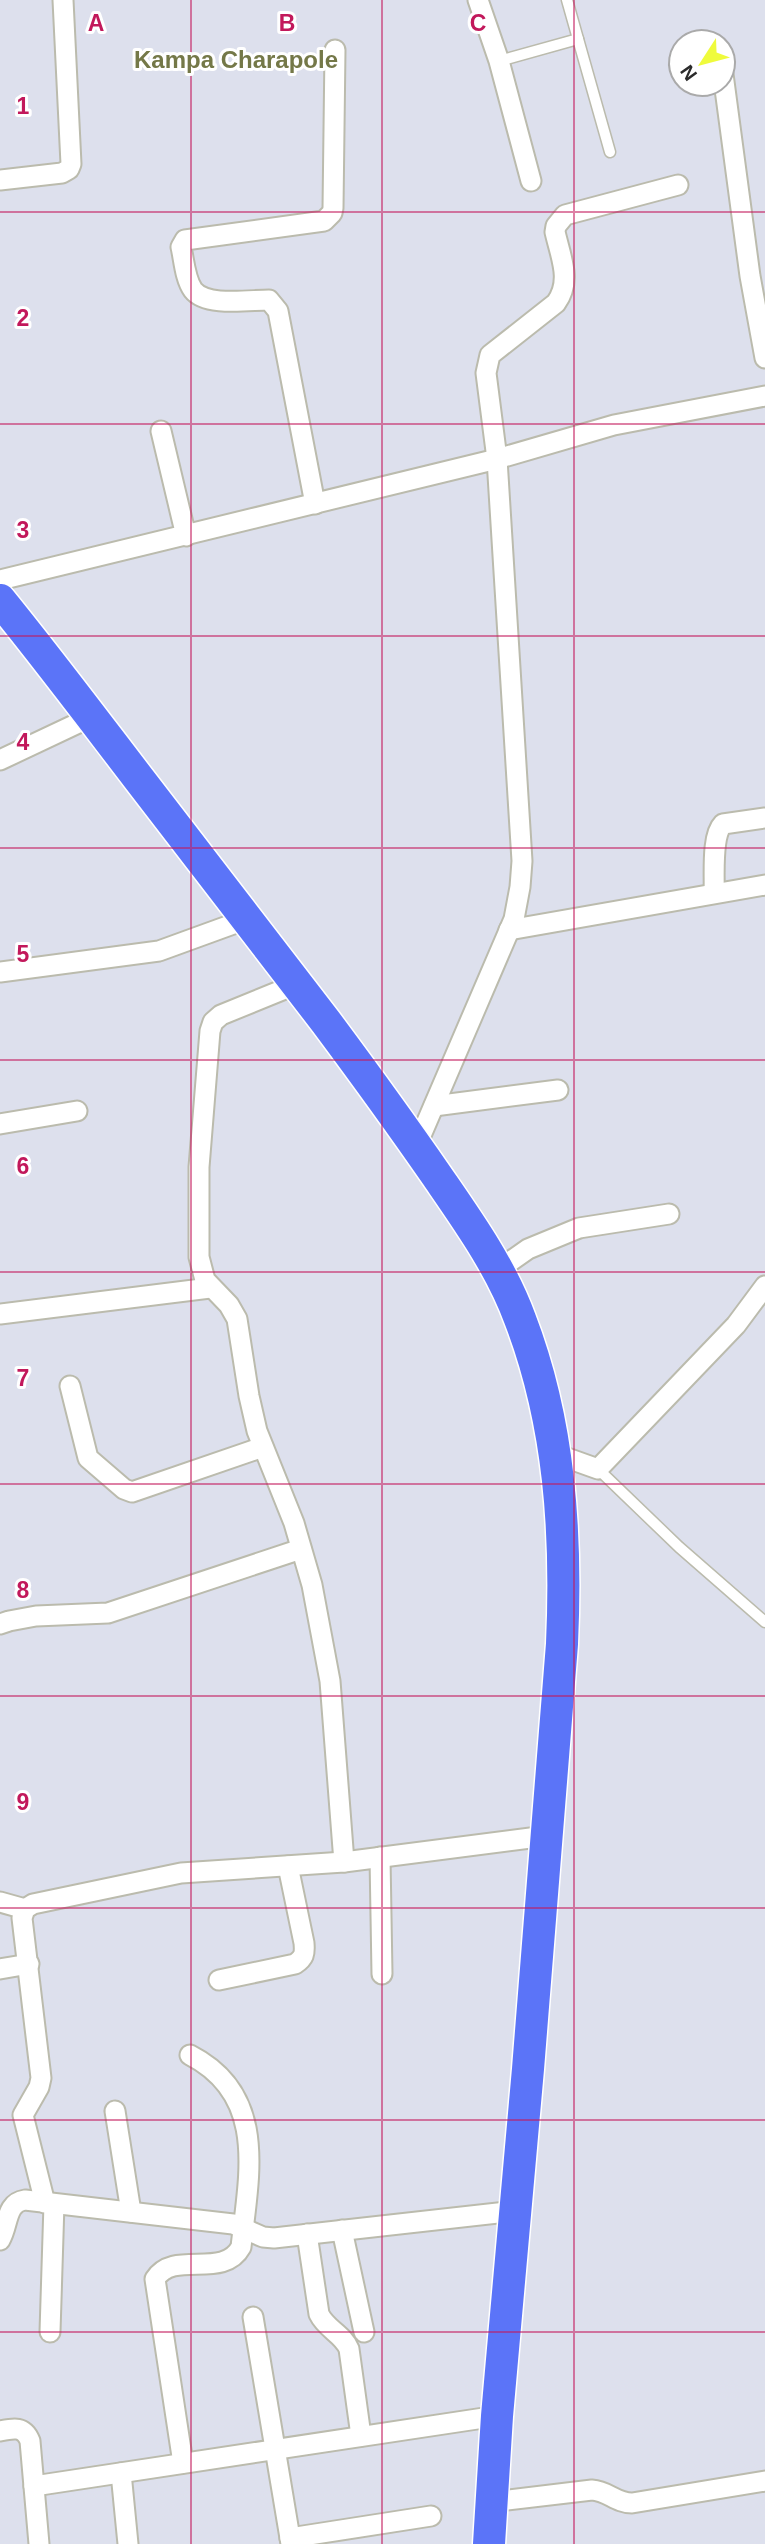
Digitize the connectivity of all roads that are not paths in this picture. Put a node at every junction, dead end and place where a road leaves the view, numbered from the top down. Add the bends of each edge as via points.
1 (63, 0) edge
2 (478, 0) edge
3 (567, 0) edge
4 (578, 39) junction
5 (335, 50) dead end
6 (499, 61) junction
7 (726, 98) edge
8 (610, 152) dead end
9 (0, 180) edge
10 (531, 181) dead end
11 (678, 185) dead end
12 (765, 358) edge
13 (765, 396) edge
14 (161, 431) dead end
15 (498, 459) junction
16 (315, 504) junction
17 (186, 536) junction
18 (0, 580) edge
19 (4, 612) edge
20 (91, 717) junction
21 (0, 760) edge
22 (765, 818) edge
23 (765, 885) edge
24 (715, 894) junction
25 (247, 919) junction
26 (509, 930) junction
27 (0, 972) edge
28 (297, 984) junction
29 (558, 1090) dead end
30 (434, 1106) junction
31 (77, 1111) dead end
32 (0, 1124) edge
33 (416, 1147) junction
34 (669, 1214) dead end
35 (498, 1270) junction
36 (765, 1286) edge
37 (210, 1287) junction
38 (0, 1314) edge
39 (70, 1386) dead end
40 (263, 1447) junction
41 (556, 1454) junction
42 (598, 1469) junction
43 (301, 1549) junction
44 (765, 1622) edge
45 (0, 1625) edge
46 (546, 1836) junction
47 (380, 1857) junction
48 (344, 1862) junction
49 (288, 1866) junction
50 (0, 1902) edge
51 (25, 1909) junction
52 (29, 1964) junction
53 (0, 1969) edge
54 (383, 1974) dead end
55 (219, 1980) dead end
56 (190, 2055) dead end
57 (115, 2111) dead end
58 (50, 2203) junction
59 (516, 2211) junction
60 (131, 2213) junction
61 (243, 2227) junction
62 (342, 2230) junction
63 (307, 2234) junction
64 (0, 2240) edge
65 (253, 2317) dead end
66 (50, 2332) dead end
67 (364, 2332) dead end
68 (497, 2416) junction
69 (0, 2431) edge
70 (361, 2436) junction
71 (276, 2449) junction
72 (183, 2463) junction
73 (121, 2473) junction
74 (765, 2481) edge
75 (34, 2486) junction
76 (491, 2502) junction
77 (431, 2516) dead end
78 (290, 2541) edge
79 (39, 2544) edge
80 (128, 2544) edge
81 (489, 2544) edge

1 - 9 street via 71,164 62,173
2 - 6 street
3 - 4 lane
4 - 6 lane
4 - 8 lane
5 - 16 street via 333,208 329,218 185,240 180,247 194,292 213,300 269,300 278,311
6 - 10 street
7 - 12 street
11 - 15 street via 560,220 555,232 566,283 562,295 487,362
13 - 15 street via 614,425
14 - 17 street
15 - 16 street
15 - 26 street via 522,861
16 - 17 street
17 - 18 street
19 - 20 highway
20 - 21 street
20 - 25 highway
22 - 24 street via 719,827
23 - 24 street
24 - 26 street
25 - 27 street via 159,951
25 - 28 highway
26 - 30 street
28 - 33 highway
28 - 37 street via 221,1015 210,1031 199,1167 199,1257
29 - 30 street
30 - 33 street
31 - 32 street
33 - 35 highway
34 - 35 street via 579,1228 528,1249
35 - 41 highway via 535,1364
36 - 42 street via 736,1325
37 - 38 street
37 - 40 street via 237,1320 248,1396
39 - 40 street via 88,1458 132,1492
40 - 43 street
41 - 42 street
41 - 46 highway via 565,1577
42 - 44 lane
43 - 45 street via 108,1613 36,1616
43 - 48 street via 330,1681
46 - 47 street
46 - 59 highway
47 - 48 street
47 - 54 street
48 - 49 street
49 - 51 street via 181,1873 41,1900
49 - 55 street via 305,1952 302,1959
50 - 51 street
51 - 52 street via 22,1918
52 - 53 street
52 - 58 street via 41,2078 23,2115
56 - 61 street via 225,2080 243,2114 249,2154
57 - 60 street
58 - 60 street
58 - 64 street via 17,2202 11,2206
58 - 66 street
59 - 62 street
59 - 68 highway
60 - 61 street
61 - 63 street via 262,2237
61 - 72 street via 241,2247 231,2260 169,2267 155,2278
62 - 63 street
62 - 67 street
63 - 70 street via 319,2314 349,2349
65 - 71 street
68 - 70 street
68 - 76 highway
69 - 75 street via 26,2432
70 - 71 street
71 - 72 street
71 - 78 street
72 - 73 street
73 - 75 street
73 - 80 street
74 - 76 street via 632,2503 623,2503 602,2490
75 - 79 street
76 - 81 highway
77 - 78 street

